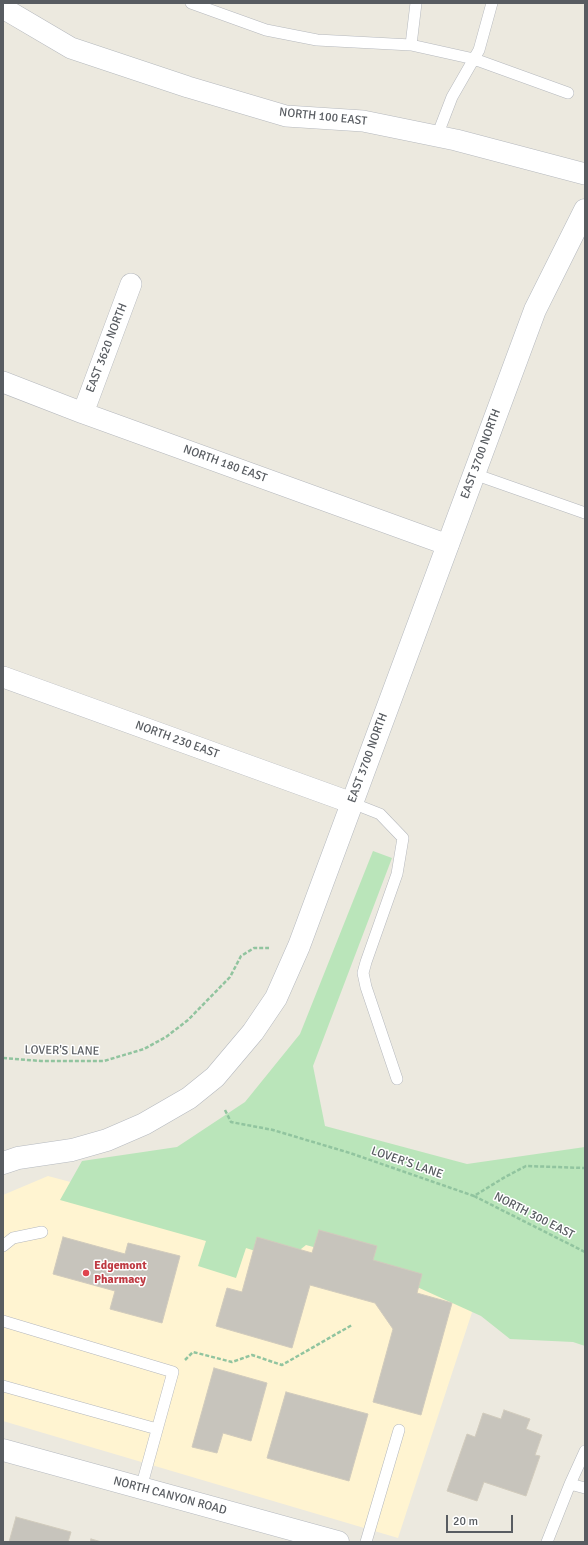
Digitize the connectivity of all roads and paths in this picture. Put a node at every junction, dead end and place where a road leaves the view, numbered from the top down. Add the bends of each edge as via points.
1 (193, 3) edge
2 (416, 3) edge
3 (492, 3) edge
4 (3, 8) edge
5 (410, 45) junction
6 (474, 59) junction
7 (568, 93) dead end
8 (437, 136) junction
9 (585, 174) edge
10 (585, 210) edge
11 (131, 284) dead end
12 (3, 382) edge
13 (83, 412) junction
14 (474, 474) junction
15 (585, 513) edge
16 (448, 545) junction
17 (3, 677) edge
18 (352, 803) junction
19 (269, 948) dead end
20 (3, 1058) edge
21 (397, 1080) dead end
22 (224, 1110) dead end
23 (3, 1163) edge
24 (585, 1168) edge
25 (474, 1196) junction
26 (42, 1232) dead end
27 (3, 1246) edge
28 (585, 1252) edge
29 (3, 1321) edge
30 (352, 1325) dead end
31 (173, 1372) junction
32 (3, 1386) edge
33 (157, 1429) junction
34 (399, 1430) dead end
35 (3, 1450) edge
36 (585, 1451) edge
37 (570, 1484) junction
38 (141, 1488) junction
39 (585, 1488) edge
40 (338, 1542) edge
41 (366, 1542) edge
42 (547, 1542) edge

1 - 5 lane via 266,30 317,40
2 - 5 lane
3 - 6 lane via 479,50
4 - 8 street, NORTH 100 EAST via 71,48 279,114 363,121
5 - 6 lane
6 - 7 lane
6 - 8 lane via 452,97
8 - 9 street, NORTH 100 EAST
10 - 14 main road, EAST 3700 NORTH via 535,310
11 - 13 street, EAST 3620 NORTH
12 - 13 street, NORTH 180 EAST
13 - 16 street, NORTH 180 EAST
14 - 15 lane
14 - 16 main road, EAST 3700 NORTH
16 - 18 main road, EAST 3700 NORTH
17 - 18 street, NORTH 230 EAST
18 - 21 lane via 380,814 403,838 397,874 364,973 366,987
18 - 23 main road, EAST 3700 NORTH via 299,946 276,998 253,1032 215,1077 188,1098 144,1124 107,1140 72,1150 18,1158
19 - 20 path, LOVER'S LANE via 254,948 241,956 230,977 188,1020 166,1038 144,1049 104,1061
22 - 25 path, LOVER'S LANE via 231,1122 273,1130 350,1153
24 - 25 path via 526,1166
25 - 28 path, NORTH 300 EAST
26 - 27 lane via 13,1238
29 - 31 lane
30 - 31 path via 282,1365 252,1355 232,1362 193,1352
31 - 33 lane
32 - 33 lane
33 - 38 lane
34 - 41 lane
35 - 38 main road, NORTH CANYON ROAD
36 - 37 lane
37 - 39 lane
37 - 42 lane
38 - 40 main road, NORTH CANYON ROAD

